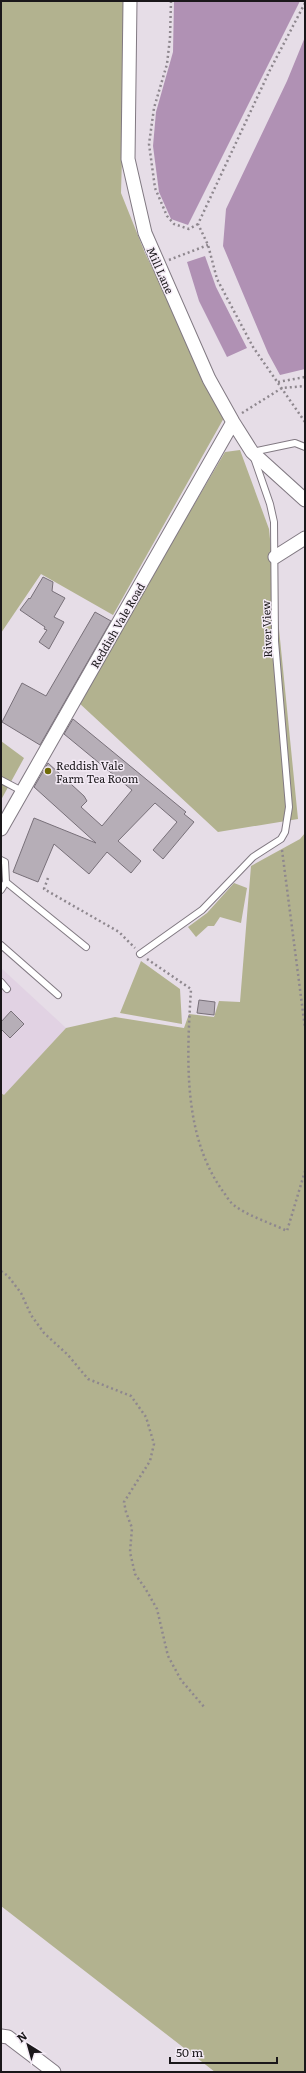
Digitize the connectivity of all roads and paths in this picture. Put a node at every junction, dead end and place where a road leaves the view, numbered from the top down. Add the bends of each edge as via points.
1 (130, 1) edge
2 (170, 1) edge
3 (305, 4) edge
4 (198, 224) junction
5 (208, 245) junction
6 (158, 264) junction
7 (305, 377) edge
8 (278, 382) junction
9 (305, 386) edge
10 (282, 388) junction
11 (233, 422) junction
12 (305, 422) edge
13 (305, 447) edge
14 (252, 452) junction
15 (305, 500) edge
16 (305, 538) edge
17 (275, 557) junction
18 (1, 780) edge
19 (22, 791) junction
20 (1, 829) edge
21 (281, 840) junction
22 (1, 860) edge
23 (48, 878) dead end
24 (6, 882) junction
25 (1, 890) edge
26 (1, 945) edge
27 (86, 948) dead end
28 (140, 954) junction
29 (1, 982) edge
30 (7, 989) dead end
31 (58, 995) dead end
32 (305, 1028) edge
33 (305, 1171) edge
34 (1, 1271) edge
35 (205, 1708) dead end
36 (1, 2036) edge
37 (54, 2072) edge

1 - 6 street, Mill Lane via 128,160 145,233
2 - 4 path via 167,64 154,108 149,144 155,188 167,216 174,224 189,228
3 - 4 path via 270,70
4 - 5 path
5 - 6 path
5 - 8 path via 217,279 253,347
6 - 11 street, Mill Lane via 210,379
7 - 8 path
8 - 10 path
9 - 10 path
10 - 11 path via 244,411
10 - 12 path
11 - 14 street, Mill Lane
11 - 19 street, Reddish Vale Road
13 - 14 lane via 295,443
14 - 15 street, Mill Lane
14 - 17 lane, River View via 274,522
16 - 17 street
17 - 21 lane, River View via 275,640 289,807 285,832
18 - 19 lane
19 - 20 street, Reddish Vale Road
21 - 28 lane via 253,856 202,910
21 - 32 path
22 - 24 lane via 5,862
23 - 28 path via 44,889 119,932
24 - 25 lane
24 - 27 lane
26 - 31 lane
28 - 33 path via 191,989 188,1064 196,1129 214,1178 234,1206 287,1231
29 - 30 lane
34 - 35 path via 8,1276 21,1294 31,1315 44,1333 68,1355 88,1379 131,1396 146,1417 154,1444 150,1461 124,1502 132,1528 130,1552 135,1574 157,1610 168,1656 181,1680
36 - 37 street via 8,2037

